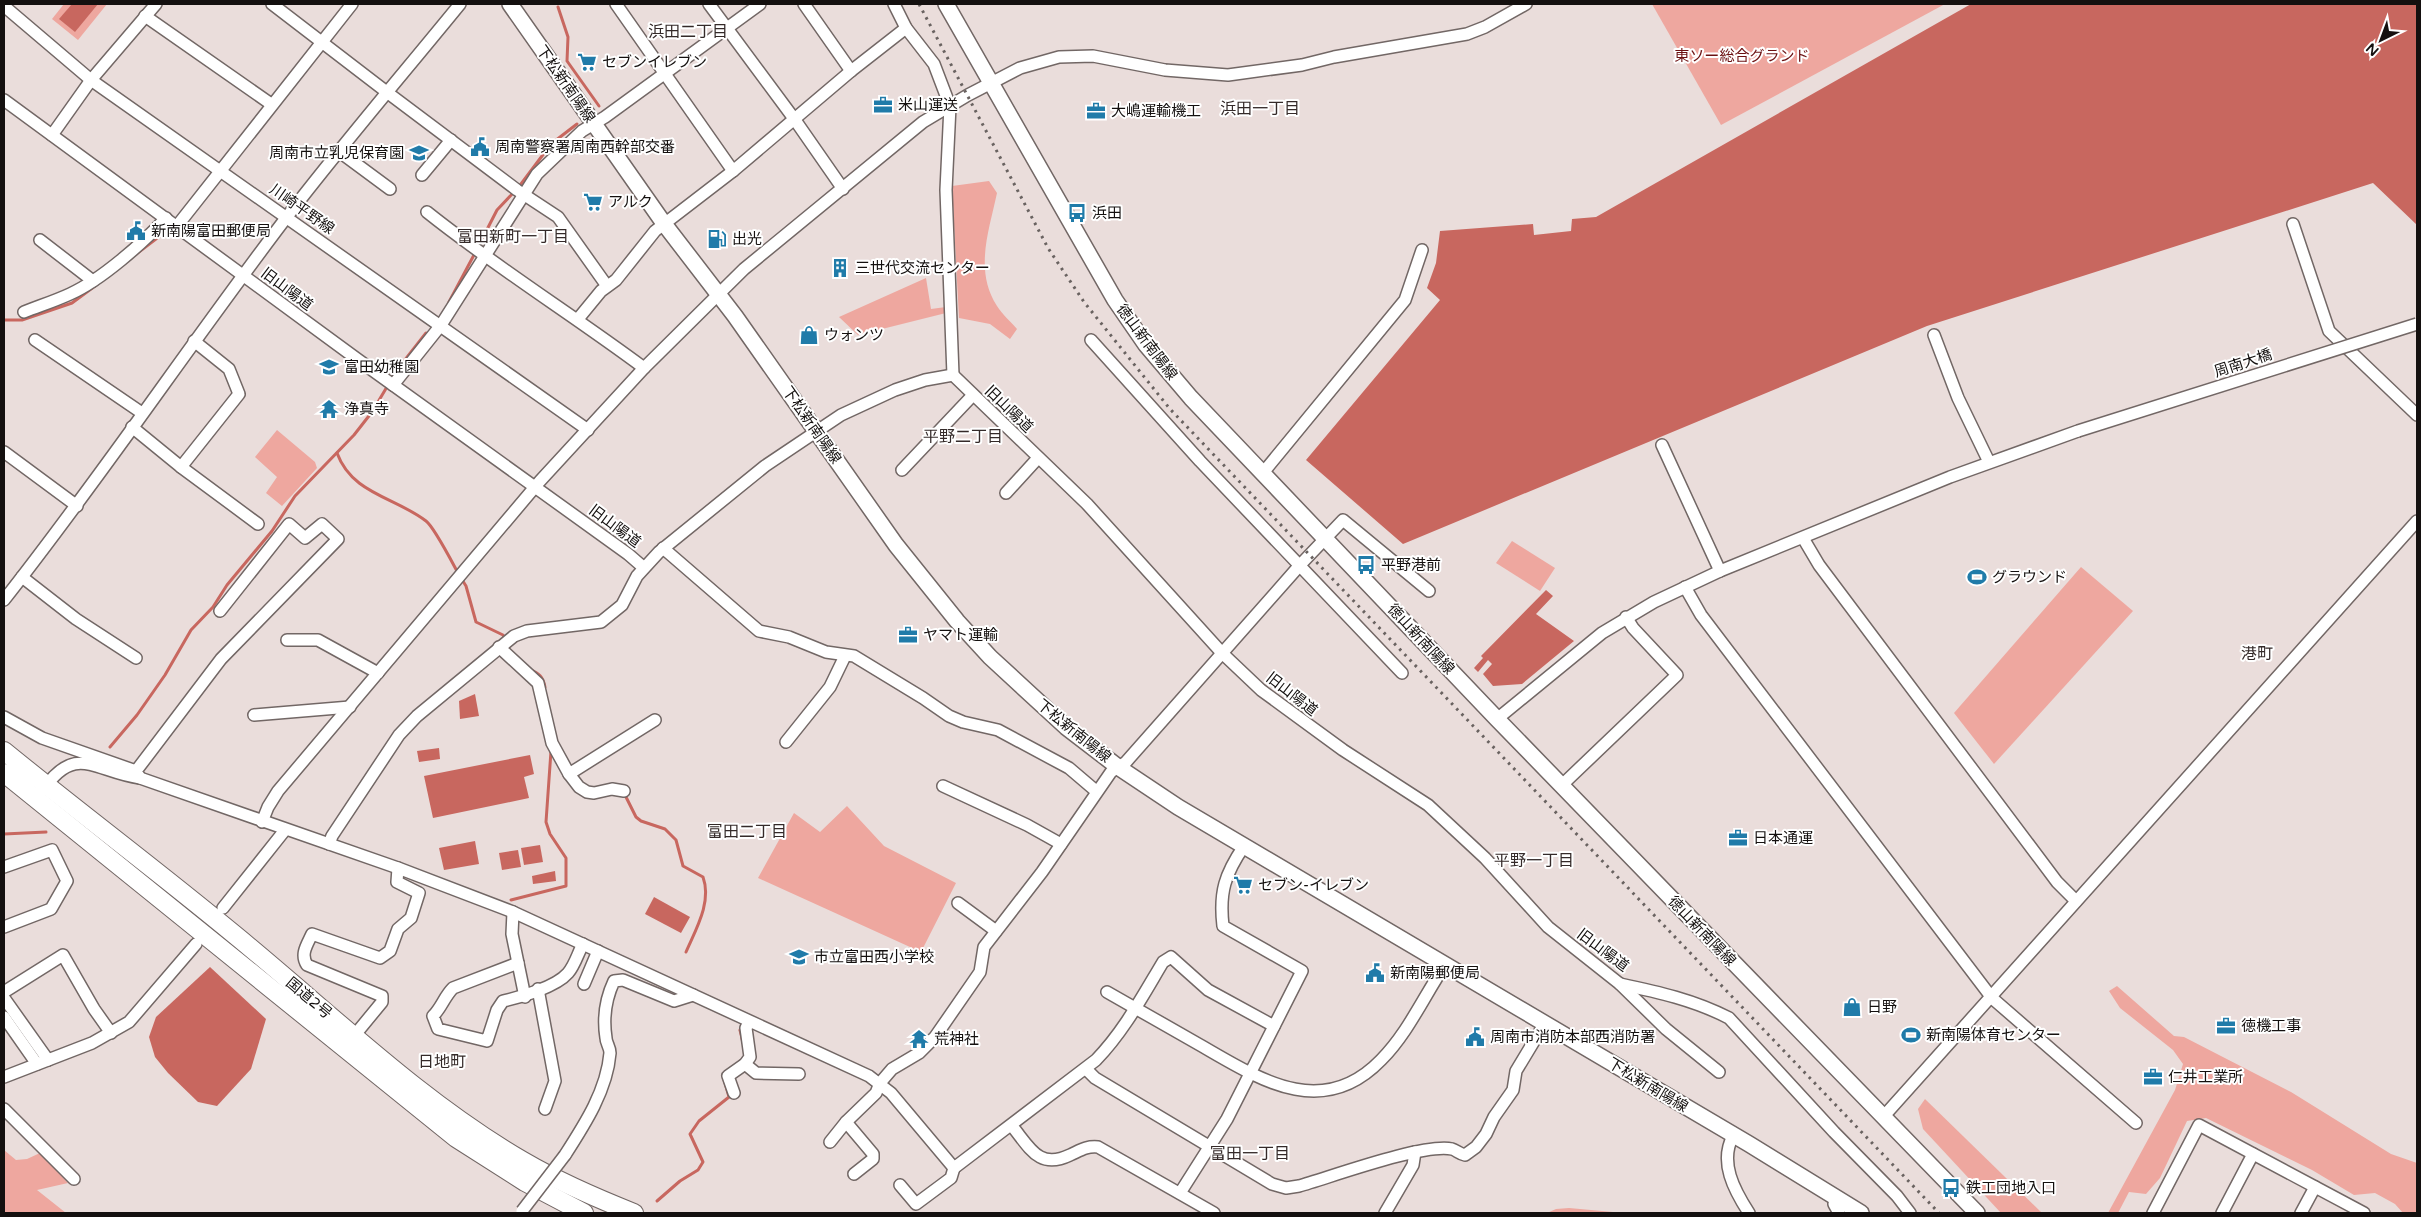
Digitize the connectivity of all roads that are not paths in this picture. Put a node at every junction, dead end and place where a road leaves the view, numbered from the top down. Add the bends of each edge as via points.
1 (156, 4) edge
2 (272, 4) edge
3 (352, 4) edge
4 (460, 4) edge
5 (510, 4) edge
6 (616, 4) edge
7 (709, 4) edge
8 (760, 4) edge
9 (804, 4) edge
10 (894, 4) edge
11 (946, 4) edge
12 (1526, 4) edge
13 (4, 6) edge
14 (145, 16) junction
15 (726, 28) junction
16 (906, 28) junction
17 (322, 43) junction
18 (851, 71) junction
19 (666, 72) junction
20 (91, 80) junction
21 (991, 83) junction
22 (388, 93) junction
23 (271, 104) junction
24 (6, 106) edge
25 (950, 106) junction
26 (795, 120) junction
27 (594, 124) junction
28 (52, 135) junction
29 (451, 140) junction
30 (340, 152) junction
31 (220, 170) junction
32 (733, 170) junction
33 (422, 175) dead end
34 (390, 189) dead end
35 (843, 189) junction
36 (520, 192) junction
37 (427, 212) dead end
38 (287, 217) junction
39 (166, 218) junction
40 (2293, 224) dead end
41 (665, 225) junction
42 (177, 226) junction
43 (40, 240) dead end
44 (1422, 250) dead end
45 (483, 257) junction
46 (244, 276) junction
47 (93, 281) junction
48 (607, 286) junction
49 (718, 294) junction
50 (24, 312) dead end
51 (578, 318) junction
52 (2417, 324) edge
53 (441, 326) junction
54 (1934, 335) dead end
55 (34, 340) dead end
56 (1091, 340) dead end
57 (194, 341) junction
58 (644, 368) junction
59 (953, 375) junction
60 (393, 385) junction
61 (973, 395) junction
62 (142, 413) junction
63 (2417, 415) edge
64 (132, 427) junction
65 (588, 430) junction
66 (816, 431) junction
67 (1662, 444) dead end
68 (4, 452) edge
69 (1038, 458) junction
70 (1989, 462) junction
71 (181, 467) junction
72 (902, 470) dead end
73 (1262, 474) junction
74 (536, 487) junction
75 (1006, 493) dead end
76 (77, 506) junction
77 (2417, 522) edge
78 (258, 524) dead end
79 (1803, 538) junction
80 (1326, 540) junction
81 (663, 548) junction
82 (1300, 565) junction
83 (643, 567) junction
84 (1720, 571) junction
85 (22, 577) junction
86 (1685, 587) junction
87 (1429, 591) dead end
88 (4, 600) edge
89 (220, 611) dead end
90 (1626, 617) junction
91 (287, 640) dead end
92 (499, 647) junction
93 (1222, 653) junction
94 (845, 656) junction
95 (136, 658) dead end
96 (1402, 673) dead end
97 (378, 674) junction
98 (350, 707) junction
99 (254, 715) dead end
100 (4, 717) edge
101 (1497, 719) junction
102 (655, 720) dead end
103 (786, 742) dead end
104 (4, 751) edge
105 (1118, 767) junction
106 (4, 774) edge
107 (569, 774) junction
108 (138, 775) junction
109 (1562, 785) junction
110 (943, 786) dead end
111 (624, 791) dead end
112 (1096, 791) junction
113 (41, 792) junction
114 (262, 822) junction
115 (285, 830) junction
116 (329, 844) junction
117 (1061, 844) junction
118 (1244, 846) junction
119 (4, 867) edge
120 (398, 868) junction
121 (2076, 901) junction
122 (958, 902) dead end
123 (223, 908) dead end
124 (513, 912) junction
125 (4, 927) edge
126 (996, 930) junction
127 (196, 944) dead end
128 (583, 944) junction
129 (598, 951) junction
130 (518, 963) junction
131 (1445, 965) junction
132 (584, 984) dead end
133 (1620, 984) junction
134 (538, 990) junction
135 (4, 992) edge
136 (1107, 992) dead end
137 (525, 996) junction
138 (693, 996) junction
139 (4, 998) edge
140 (1992, 998) junction
141 (1136, 1008) junction
142 (4, 1017) edge
143 (749, 1022) junction
144 (1546, 1023) junction
145 (1274, 1026) junction
146 (111, 1033) junction
147 (354, 1036) junction
148 (48, 1060) junction
149 (37, 1064) junction
150 (745, 1064) junction
151 (1086, 1068) junction
152 (1719, 1072) dead end
153 (1249, 1073) junction
154 (799, 1074) dead end
155 (4, 1077) edge
156 (880, 1084) junction
157 (734, 1093) dead end
158 (545, 1109) dead end
159 (4, 1110) edge
160 (1884, 1116) junction
161 (846, 1122) junction
162 (2136, 1123) dead end
163 (1012, 1126) junction
164 (1733, 1136) junction
165 (830, 1142) dead end
166 (1209, 1146) junction
167 (1415, 1152) junction
168 (2253, 1154) junction
169 (954, 1168) junction
170 (854, 1174) dead end
171 (74, 1179) dead end
172 (900, 1184) dead end
173 (2315, 1187) junction
174 (1180, 1193) junction
175 (1836, 1196) junction
176 (521, 1212) edge
177 (584, 1213) edge
178 (634, 1213) edge
179 (1214, 1213) edge
180 (1385, 1213) edge
181 (1749, 1213) edge
182 (1839, 1213) edge
183 (1861, 1213) edge
184 (1910, 1213) edge
185 (1977, 1213) edge
186 (2153, 1213) edge
187 (2222, 1213) edge
188 (2301, 1213) edge
189 (2364, 1213) edge

1 - 14 street
2 - 17 street
3 - 17 street
4 - 22 street
5 - 27 main road, 下松新南陽線
6 - 19 street
7 - 15 street
8 - 15 street
9 - 18 street
10 - 16 street
11 - 21 main road, 徳山新南陽線
12 - 21 street via 1467,34 1334,57 1302,66 1228,75 1165,70 1093,56 1059,57 1027,66
13 - 20 street, 川崎平野線
14 - 20 street
14 - 23 street
15 - 19 street
15 - 26 street
16 - 18 street
16 - 25 street via 934,64
17 - 22 street
17 - 23 street
18 - 26 street
19 - 27 street
19 - 32 street
20 - 28 street
20 - 31 street, 川崎平野線
21 - 25 street
21 - 73 main road, 徳山新南陽線 via 1115,300 1146,345
22 - 29 street
22 - 30 street
23 - 31 street
24 - 28 street, 旧山陽道
25 - 35 street via 923,122
25 - 59 street via 946,190
26 - 32 street
26 - 35 street
27 - 36 street via 558,152
27 - 41 main road, 下松新南陽線
28 - 39 street, 旧山陽道
29 - 33 street
29 - 36 street
30 - 34 street
30 - 38 street
31 - 38 street, 川崎平野線
31 - 42 street
32 - 41 street
35 - 49 street
36 - 45 street
36 - 48 street via 558,217
37 - 45 street
38 - 46 street
38 - 53 street, 川崎平野線
39 - 42 street, 旧山陽道
39 - 47 street via 151,235
40 - 63 street via 2329,331
41 - 48 street via 655,231 616,280
41 - 49 main road, 下松新南陽線
42 - 46 street, 旧山陽道
43 - 47 street
44 - 73 street via 1405,300
45 - 51 street
45 - 53 street
46 - 57 street
46 - 60 street, 旧山陽道
47 - 50 street via 72,294
48 - 51 street
49 - 58 street
49 - 66 main road, 下松新南陽線
51 - 58 street
52 - 70 street, 周南大橋, bridge
53 - 60 street
53 - 65 street, 川崎平野線
54 - 70 street via 1958,398
55 - 62 street
56 - 82 street
57 - 62 street
57 - 71 street via 229,369 239,394
58 - 65 street
59 - 61 street, 旧山陽道
59 - 66 street, 旧山陽道 via 895,390 841,415
60 - 74 street, 旧山陽道
61 - 69 street, 旧山陽道
61 - 72 street
62 - 64 street
64 - 71 street
64 - 76 street
65 - 74 street
66 - 81 street, 旧山陽道 via 765,466
66 - 105 main road, 下松新南陽線 via 896,545 957,622 1039,703
67 - 84 street
68 - 76 street
69 - 75 street
69 - 93 street, 旧山陽道 via 1093,510
70 - 79 street, 周南大橋
71 - 78 street
73 - 80 main road, 徳山新南陽線
74 - 83 street, 旧山陽道
74 - 97 street
76 - 85 street
77 - 121 street
79 - 84 street, 周南大橋
79 - 121 street via 1819,565 2057,882
80 - 82 street
80 - 87 street via 1343,520
80 - 101 main road, 徳山新南陽線
81 - 83 street, 旧山陽道
81 - 94 street via 759,631 789,637
82 - 93 street
82 - 96 street
83 - 92 street via 622,605 601,622 527,631
84 - 86 street, 周南大橋
85 - 88 street
85 - 95 street via 76,619
86 - 90 street, 周南大橋
86 - 140 street via 1701,616
89 - 108 street via 288,524 305,538 322,524 338,539 221,659
90 - 101 street, 周南大橋
90 - 109 street via 1677,675
91 - 97 street via 318,640
92 - 107 street via 538,683 552,743
92 - 116 street via 399,735
93 - 105 street
93 - 133 street, 旧山陽道 via 1261,690 1304,723 1428,804 1485,858 1539,919
94 - 103 street via 830,687
94 - 112 street via 864,660 949,716 998,730 1069,768
97 - 98 street
98 - 99 street
98 - 114 street via 278,791
100 - 108 street via 42,738
101 - 109 main road, 徳山新南陽線
102 - 107 street
104 - 113 highway, 国道2号
105 - 112 street
105 - 118 main road, 下松新南陽線
106 - 113 highway, 国道2号
107 - 111 street via 587,792
108 - 113 street via 123,776 85,762 73,762 56,772
108 - 114 street
109 - 160 main road, 徳山新南陽線
110 - 117 street
112 - 117 street
113 - 147 highway, 国道2号 via 235,935
113 - 177 highway, 国道2号 via 389,1086 456,1138 525,1182
114 - 115 street
115 - 116 street
115 - 123 street
116 - 120 street
117 - 126 street
118 - 131 main road, 下松新南陽線
118 - 145 street via 1224,884 1223,926 1302,971
119 - 125 street via 52,850 67,881 51,909
120 - 124 street
120 - 147 street via 397,882 419,893 411,918 398,929 390,951 380,958 312,934 304,949 307,965 382,996 382,1002
121 - 140 street
122 - 126 street
124 - 128 street
124 - 130 street via 512,934
126 - 156 street via 984,947 980,972 935,1037 919,1053 892,1069
127 - 146 street via 129,1022
128 - 129 street
128 - 134 street via 569,972
129 - 132 street
129 - 138 street
130 - 137 street
130 - 137 street via 453,988 433,1016 438,1029 487,1041 503,1001
131 - 144 main road, 下松新南陽線
131 - 153 street via 1401,1036 1381,1060 1342,1088 1301,1091
133 - 152 street
133 - 184 street, 旧山陽道 via 1672,995 1729,1018
134 - 137 street
134 - 158 street via 555,1081
135 - 146 street via 63,955
136 - 141 street
138 - 143 street
138 - 176 street, bridge via 674,1001 623,980 614,981 607,996 606,1040 610,1050 601,1090 565,1155
139 - 148 street
140 - 160 street
140 - 162 street
141 - 145 street via 1163,962 1171,957 1208,990
141 - 151 street via 1112,1043
141 - 153 street
142 - 149 street
143 - 150 street via 746,1028 750,1057
143 - 156 street via 869,1076
144 - 164 main road, 下松新南陽線
144 - 167 street via 1516,1071 1512,1090 1476,1147 1465,1155 1453,1150
145 - 153 street
146 - 148 street
147 - 178 highway, 国道2号 via 465,1123 523,1161 583,1192
148 - 149 street
149 - 155 street
150 - 154 street via 756,1073
150 - 157 street via 728,1076
151 - 163 street
151 - 166 street via 1095,1078
153 - 166 street via 1227,1119
156 - 161 street via 876,1093
156 - 169 street
159 - 171 street
160 - 185 main road, 徳山新南陽線
161 - 165 street
161 - 170 street via 873,1154 873,1159
163 - 169 street
163 - 174 street via 1029,1147 1048,1162 1087,1146 1098,1147
164 - 175 main road, 下松新南陽線
164 - 181 street via 1726,1148 1726,1160 1737,1194
166 - 167 street via 1272,1184 1286,1188
166 - 174 street
167 - 180 street via 1413,1165
168 - 173 street
168 - 186 street via 2199,1125
168 - 187 street
169 - 172 street via 951,1178 916,1204
173 - 188 street
173 - 189 street
174 - 179 street
175 - 182 street via 1834,1204
175 - 183 main road, 下松新南陽線

